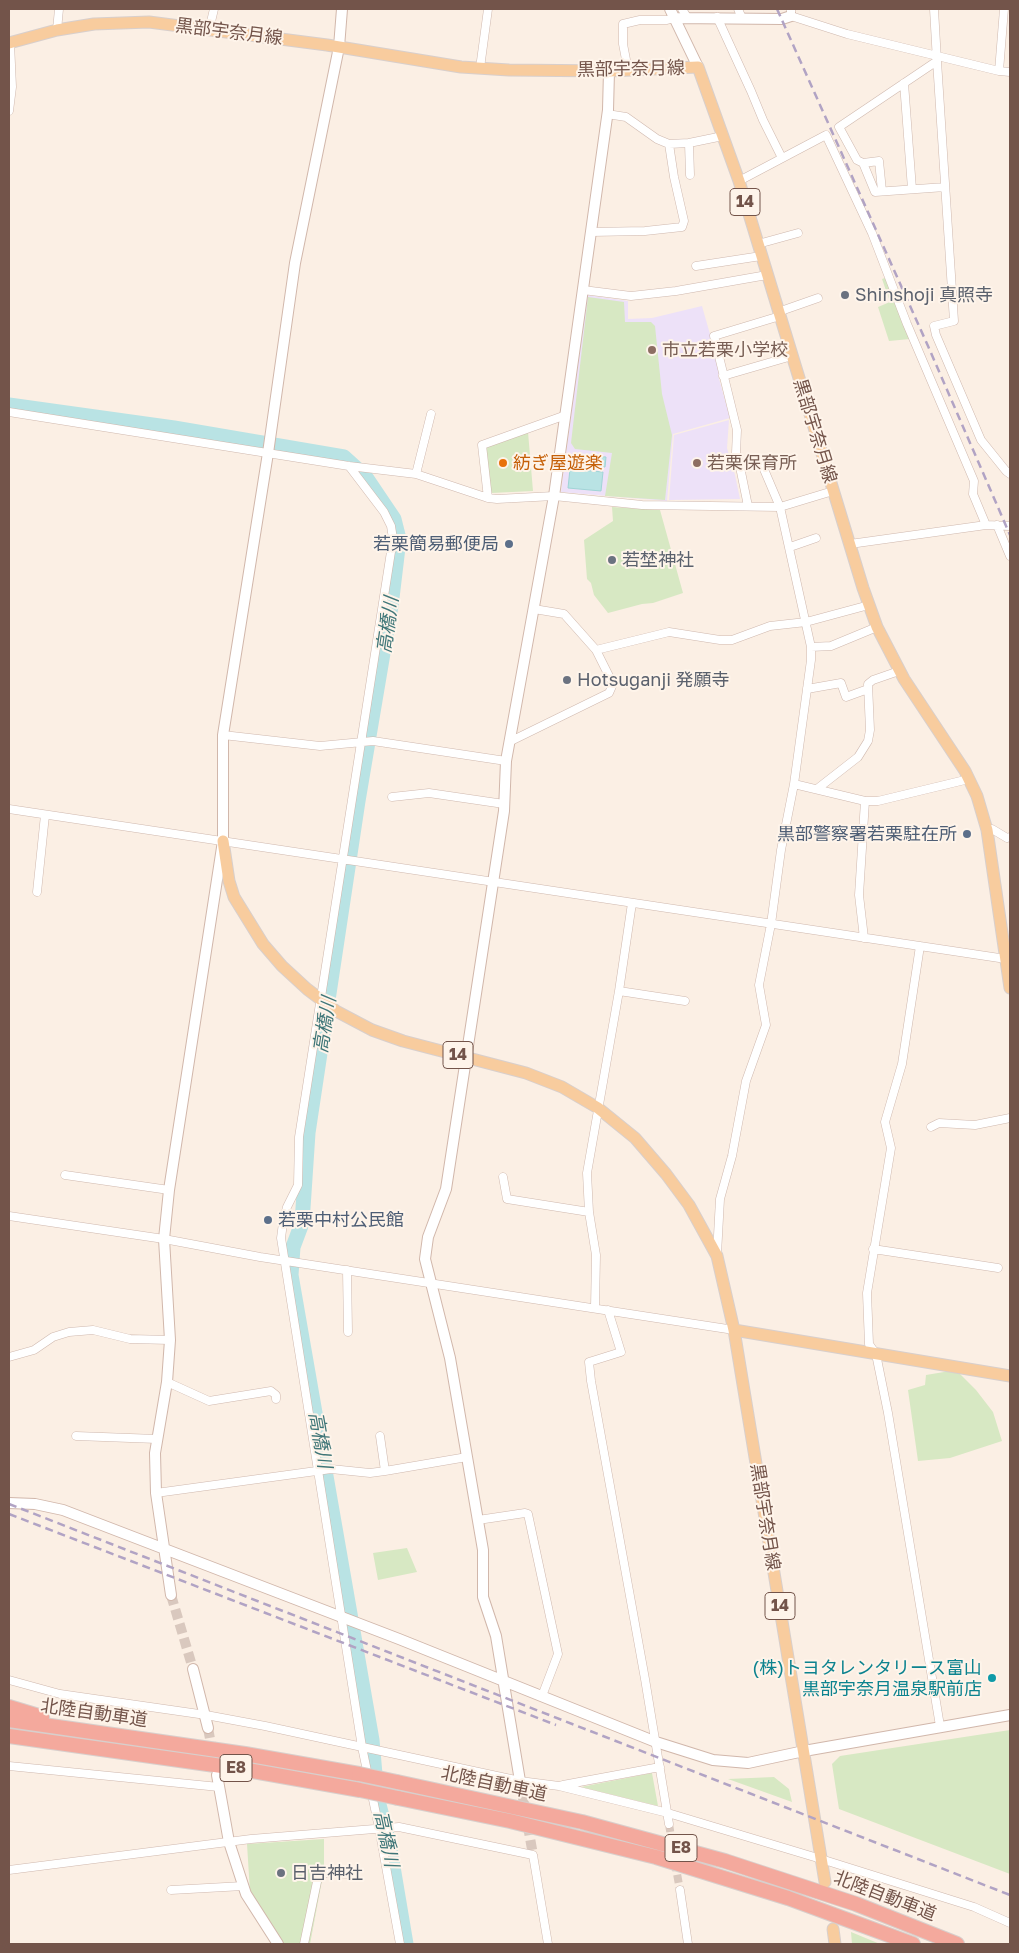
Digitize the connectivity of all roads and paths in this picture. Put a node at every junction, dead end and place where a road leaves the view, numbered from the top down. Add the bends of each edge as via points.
1 (59, 9) edge
2 (214, 9) edge
3 (342, 9) edge
4 (488, 9) edge
5 (934, 9) edge
6 (1004, 9) edge
7 (791, 12) edge
8 (672, 13) edge
9 (684, 13) edge
10 (740, 13) edge
11 (717, 17) junction
12 (57, 30) junction
13 (209, 30) junction
14 (9, 43) edge
15 (339, 47) junction
16 (937, 59) junction
17 (698, 67) junction
18 (480, 68) junction
19 (628, 70) junction
20 (609, 71) junction
21 (999, 71) junction
22 (1010, 72) edge
23 (904, 83) junction
24 (9, 112) edge
25 (607, 114) junction
26 (723, 136) junction
27 (689, 143) junction
28 (669, 144) junction
29 (782, 158) junction
30 (863, 163) junction
31 (690, 175) dead end
32 (738, 181) junction
33 (945, 187) junction
34 (912, 189) junction
35 (882, 191) junction
36 (591, 232) junction
37 (798, 233) dead end
38 (758, 244) junction
39 (761, 256) junction
40 (696, 266) dead end
41 (767, 275) junction
42 (583, 290) junction
43 (818, 298) dead end
44 (779, 314) junction
45 (792, 356) junction
46 (723, 376) junction
47 (9, 412) edge
48 (431, 414) dead end
49 (566, 414) junction
50 (268, 454) junction
51 (349, 466) junction
52 (740, 466) junction
53 (416, 474) junction
54 (1010, 474) edge
55 (833, 491) junction
56 (554, 496) junction
57 (488, 498) junction
58 (748, 506) junction
59 (780, 507) junction
60 (986, 524) junction
61 (997, 525) junction
62 (1010, 526) edge
63 (816, 538) dead end
64 (850, 544) junction
65 (790, 547) junction
66 (1010, 556) edge
67 (869, 605) junction
68 (534, 609) junction
69 (806, 622) junction
70 (877, 627) junction
71 (811, 647) junction
72 (596, 650) junction
73 (900, 671) junction
74 (868, 689) junction
75 (807, 690) junction
76 (222, 735) junction
77 (511, 741) junction
78 (360, 742) junction
79 (506, 761) junction
80 (969, 779) junction
81 (794, 784) junction
82 (817, 789) junction
83 (392, 797) dead end
84 (865, 801) junction
85 (504, 804) junction
86 (9, 809) edge
87 (45, 815) junction
88 (987, 830) junction
89 (1010, 837) edge
90 (223, 841) junction
91 (342, 860) junction
92 (493, 882) junction
93 (36, 892) dead end
94 (632, 903) junction
95 (771, 924) junction
96 (864, 938) junction
97 (920, 946) junction
98 (1006, 959) junction
99 (1010, 988) edge
100 (619, 991) junction
101 (320, 999) junction
102 (685, 1001) dead end
103 (466, 1057) junction
104 (598, 1108) junction
105 (1010, 1118) edge
106 (931, 1127) dead end
107 (65, 1175) dead end
108 (503, 1177) dead end
109 (169, 1190) junction
110 (589, 1212) junction
111 (9, 1216) edge
112 (164, 1239) junction
113 (873, 1250) junction
114 (717, 1256) junction
115 (284, 1260) junction
116 (998, 1268) dead end
117 (347, 1270) junction
118 (430, 1283) junction
119 (595, 1308) junction
120 (608, 1310) junction
121 (734, 1330) junction
122 (348, 1332) dead end
123 (170, 1340) junction
124 (876, 1354) junction
125 (9, 1357) edge
126 (1010, 1376) edge
127 (168, 1382) junction
128 (276, 1399) dead end
129 (76, 1436) dead end
130 (380, 1436) dead end
131 (157, 1439) junction
132 (467, 1457) junction
133 (318, 1470) junction
134 (385, 1471) junction
135 (156, 1493) junction
136 (9, 1503) edge
137 (478, 1520) junction
138 (164, 1548) junction
139 (171, 1595) tunnel mouth
140 (342, 1616) junction
141 (193, 1669) tunnel mouth
142 (9, 1680) edge
143 (503, 1680) junction
144 (542, 1696) junction
145 (9, 1707) edge
146 (206, 1715) junction
147 (1010, 1715) edge
148 (9, 1720) edge
149 (940, 1726) junction
150 (208, 1728) tunnel mouth
151 (9, 1736) edge
152 (9, 1741) edge
153 (656, 1742) junction
154 (362, 1747) junction
155 (111, 1750) junction
156 (804, 1751) junction
157 (245, 1754) junction
158 (9, 1766) edge
159 (660, 1767) junction
160 (217, 1775) tunnel mouth
161 (520, 1781) junction
162 (559, 1786) junction
163 (219, 1788) junction
164 (668, 1813) junction
165 (669, 1824) tunnel mouth
166 (379, 1828) junction
167 (229, 1842) junction
168 (821, 1859) junction
169 (9, 1870) edge
170 (353, 1874) dead end
171 (825, 1882) dead end
172 (244, 1886) junction
173 (170, 1890) dead end
174 (680, 1890) tunnel mouth
175 (1010, 1923) edge
176 (833, 1929) dead end
177 (278, 1944) edge
178 (304, 1944) edge
179 (400, 1944) edge
180 (548, 1944) edge
181 (688, 1944) edge
182 (835, 1944) edge
183 (913, 1944) edge
184 (957, 1944) edge

1 - 12 street
2 - 13 street
3 - 15 street
4 - 18 street
5 - 16 street
6 - 21 street
7 - 10 street via 782,18
7 - 16 street via 847,34
8 - 9 street
8 - 17 street
8 - 19 street via 666,20 624,24 623,44
9 - 11 street
10 - 11 street
11 - 29 street
12 - 13 main road, 黒部宇奈月線 via 140,22
12 - 14 main road, 黒部宇奈月線
13 - 15 main road, 黒部宇奈月線
14 - 24 street via 12,87
15 - 18 main road, 黒部宇奈月線
15 - 50 street via 295,263
16 - 21 street
16 - 23 street
16 - 33 street
17 - 19 main road, 黒部宇奈月線
17 - 26 main road, 黒部宇奈月線 / 14
18 - 20 main road, 黒部宇奈月線
19 - 20 main road, 黒部宇奈月線
20 - 25 street
21 - 22 street
23 - 30 street via 839,127 857,160
23 - 34 street
25 - 28 street via 626,117
25 - 36 street
26 - 27 street
26 - 32 main road, 黒部宇奈月線 / 14
27 - 28 street
27 - 31 street
28 - 36 street via 683,212 682,227
29 - 32 street
29 - 60 street via 826,135 872,233 974,481 973,494
30 - 35 street via 875,192
30 - 35 street via 879,161
32 - 38 main road, 黒部宇奈月線 / 14
33 - 34 street
33 - 54 street via 954,321 934,326 936,336 981,440
34 - 35 street
36 - 42 street
37 - 38 street
38 - 39 main road, 黒部宇奈月線 / 14
39 - 40 street
39 - 41 main road, 黒部宇奈月線 / 14
41 - 42 street via 631,296
41 - 44 main road, 黒部宇奈月線 / 14
42 - 49 street
43 - 44 street
44 - 45 main road, 黒部宇奈月線 / 14
44 - 46 street via 714,336
45 - 46 street
45 - 55 main road, 黒部宇奈月線 / 14
46 - 52 street via 737,430 736,453
47 - 50 street
48 - 53 street
49 - 56 street
49 - 57 street via 482,445
50 - 51 street
50 - 76 street
51 - 53 street
51 - 78 street via 384,512 391,526 392,539
52 - 58 street
52 - 59 street via 760,460
53 - 57 street
55 - 59 street
55 - 64 main road, 黒部宇奈月線 / 14
56 - 57 street
56 - 58 street via 642,505
56 - 68 street
58 - 59 street
59 - 65 street
60 - 61 street
60 - 64 street
61 - 62 street
61 - 66 street
63 - 65 street
64 - 67 main road, 黒部宇奈月線 / 14
65 - 69 street
67 - 69 street
67 - 70 main road, 黒部宇奈月線 / 14
68 - 72 street via 564,614
68 - 77 street
69 - 71 street
69 - 72 street via 770,626 732,640 669,632
70 - 71 street via 831,646
70 - 73 main road, 黒部宇奈月線 / 14
71 - 75 street
72 - 77 street via 614,684 609,693
73 - 74 street via 873,680
73 - 80 main road, 黒部宇奈月線 / 14
74 - 75 street via 846,697 840,683
74 - 82 street via 868,742 858,757
75 - 81 street
76 - 78 street via 320,746
76 - 90 street
77 - 79 street
78 - 79 street via 374,741
78 - 91 street
79 - 85 street
80 - 84 street via 878,801
80 - 88 main road, 黒部宇奈月線 / 14
81 - 82 street
81 - 95 street
82 - 84 street
83 - 85 street via 430,793
84 - 96 street via 859,895
85 - 92 street
86 - 87 street
87 - 90 street
87 - 93 street
88 - 89 street
88 - 98 main road, 黒部宇奈月線 / 14
90 - 91 street
90 - 101 main road, 黒部宇奈月線 / 14 via 234,898 248,921 282,966
90 - 109 street
91 - 92 street
91 - 101 street
92 - 94 street
92 - 103 street
94 - 95 street
94 - 100 street
95 - 96 street
95 - 114 street via 759,985 766,1025 746,1081 720,1199
96 - 97 street
97 - 98 street
97 - 113 street via 902,1064 885,1122 891,1148
98 - 99 main road, 黒部宇奈月線 / 14
100 - 102 street
100 - 104 street
101 - 103 main road, 黒部宇奈月線 / 14 via 372,1030
101 - 115 street via 299,1137 298,1185 283,1223
103 - 104 main road, 黒部宇奈月線 / 14 via 526,1073 562,1087
103 - 118 street via 446,1189 428,1237 426,1259
104 - 110 street via 587,1173
104 - 114 main road, 黒部宇奈月線 / 14 via 634,1138 666,1174 689,1205
105 - 106 street via 975,1125 939,1122
107 - 109 street
108 - 110 street via 507,1199
109 - 112 street
110 - 119 street via 596,1255
111 - 112 street
112 - 115 street
112 - 123 street
113 - 116 street
113 - 124 street via 867,1293 869,1344
114 - 121 main road, 黒部宇奈月線 / 14
115 - 117 street
115 - 133 street
117 - 118 street
117 - 122 street
118 - 119 street
118 - 132 street via 450,1358
119 - 120 street
120 - 121 street
120 - 153 street via 621,1352 589,1362
121 - 124 main road
121 - 156 main road, 黒部宇奈月線 / 14
123 - 125 street via 130,1340 93,1330 69,1332 53,1337 34,1350
123 - 127 street
124 - 126 main road
124 - 149 street
127 - 128 street via 209,1401 271,1391
127 - 131 street
129 - 131 street
130 - 134 street
131 - 135 street
132 - 134 street
132 - 137 street
133 - 134 street
133 - 135 street
133 - 140 street
135 - 138 street
136 - 138 street via 63,1510
137 - 143 street via 483,1550 483,1597 496,1636
137 - 144 street via 528,1514 558,1654
138 - 139 street
138 - 140 street
140 - 143 street
140 - 154 street
141 - 146 street
142 - 146 street via 60,1694
143 - 144 street
143 - 161 street
144 - 153 street
145 - 157 highway via 44,1718 198,1743
146 - 150 street
146 - 154 street
147 - 149 street
148 - 157 highway, 北陸自動車道 / E8
149 - 156 street
151 - 155 highway, 北陸自動車道 / E8
152 - 155 highway
153 - 156 street via 713,1760 748,1763
153 - 159 street
154 - 161 street
154 - 166 street
155 - 183 highway, 北陸自動車道 / E8, bridge via 360,1790 527,1825 656,1857 788,1898
156 - 168 main road, 黒部宇奈月線 / 14
157 - 184 highway, 北陸自動車道 / E8, bridge via 359,1774 582,1822 726,1861 856,1904
158 - 163 street
159 - 162 street
159 - 164 street
160 - 163 street
161 - 162 street
162 - 164 street
163 - 167 street
164 - 165 street
164 - 168 street
166 - 167 street
166 - 179 street
166 - 180 street via 399,1828 533,1855
167 - 169 street
167 - 172 street
168 - 171 main road, 黒部宇奈月線 / 14
168 - 175 street via 974,1907
170 - 178 street via 323,1873 318,1877
172 - 173 street
172 - 177 street
174 - 181 street
176 - 182 main road

